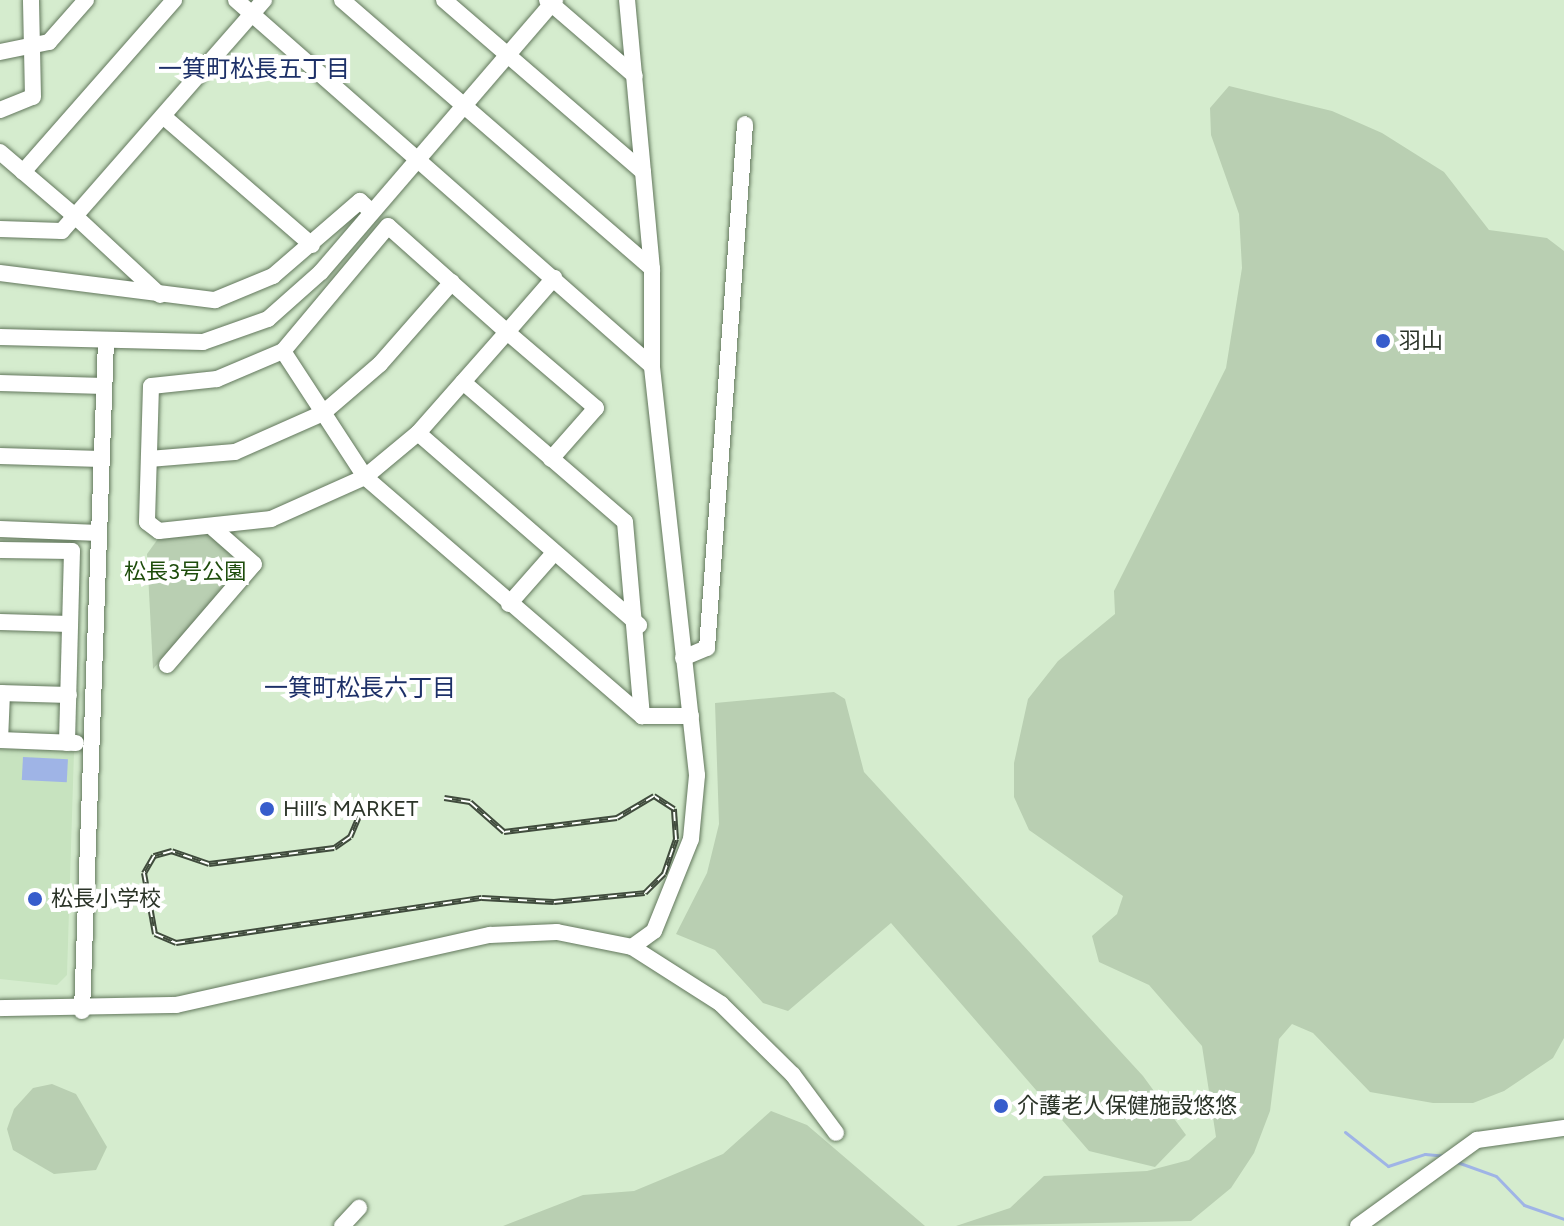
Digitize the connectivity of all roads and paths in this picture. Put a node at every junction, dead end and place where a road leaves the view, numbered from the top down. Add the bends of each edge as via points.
1 (31, 0) edge
2 (86, 0) edge
3 (174, 0) edge
4 (236, 0) edge
5 (264, 0) edge
6 (342, 0) edge
7 (444, 0) edge
8 (627, 0) edge
9 (551, 1) edge
10 (251, 14) junction
11 (33, 48) junction
12 (0, 52) edge
13 (506, 56) junction
14 (635, 76) junction
15 (463, 106) junction
16 (0, 110) edge
17 (163, 116) junction
18 (745, 124) dead end
19 (0, 152) edge
20 (418, 160) junction
21 (23, 172) junction
22 (643, 172) junction
23 (372, 212) junction
24 (75, 216) junction
25 (0, 229) edge
26 (312, 245) junction
27 (652, 269) junction
28 (0, 273) edge
29 (554, 278) junction
30 (452, 282) junction
31 (161, 296) junction
32 (507, 332) junction
33 (0, 337) edge
34 (106, 341) junction
35 (283, 351) junction
36 (652, 366) junction
37 (463, 382) junction
38 (0, 383) edge
39 (104, 386) junction
40 (323, 413) junction
41 (418, 433) junction
42 (0, 456) edge
43 (101, 459) junction
44 (149, 459) junction
45 (551, 459) junction
46 (365, 477) junction
47 (0, 529) edge
48 (214, 529) junction
49 (99, 533) junction
50 (0, 550) edge
51 (554, 553) junction
52 (509, 604) junction
53 (0, 622) edge
54 (70, 624) junction
55 (639, 625) junction
56 (683, 658) junction
57 (167, 665) dead end
58 (1, 693) edge
59 (69, 695) junction
60 (642, 716) junction
61 (691, 716) junction
62 (67, 743) junction
63 (89, 744) junction
64 (632, 947) junction
65 (0, 1008) edge
66 (82, 1011) junction
67 (1564, 1128) edge
68 (836, 1133) dead end
69 (359, 1208) dead end
70 (342, 1226) edge
71 (1358, 1226) edge

1 - 11 street
2 - 11 street via 49,42
3 - 21 street
4 - 10 street
5 - 10 street
6 - 15 street
7 - 13 street
8 - 14 street
9 - 13 street
9 - 14 street
10 - 17 street
10 - 20 street
11 - 12 street
11 - 16 street via 33,97
13 - 15 street
13 - 22 street
14 - 22 street
15 - 20 street
15 - 27 street
17 - 24 street
17 - 26 street
18 - 56 street via 707,648
19 - 21 street
20 - 23 street
20 - 29 street
21 - 24 street
22 - 27 street
23 - 26 street via 360,201
23 - 34 street via 298,297 253,326 203,342
24 - 25 street via 62,231
24 - 31 street
26 - 31 street via 240,294 199,301
27 - 36 street
28 - 31 street
29 - 32 street
29 - 36 street
30 - 32 street
30 - 35 street via 388,226
30 - 40 street via 380,364
32 - 37 street
32 - 45 street via 596,408
33 - 34 street
34 - 39 street
35 - 40 street
35 - 44 street via 217,379 151,386
36 - 56 street
37 - 41 street
37 - 45 street
38 - 39 street
39 - 43 street
40 - 44 street via 247,449
40 - 46 street
41 - 46 street
41 - 51 street
42 - 43 street
43 - 49 street
44 - 48 street via 147,522 159,531
45 - 55 street via 625,522
46 - 48 street via 297,511
46 - 52 street
47 - 49 street
48 - 57 street via 254,564
49 - 63 street
50 - 54 street via 72,551
51 - 52 street
51 - 55 street
52 - 60 street
53 - 54 street
54 - 59 street
55 - 60 street
56 - 61 street
58 - 59 street
58 - 62 street via 0,740
59 - 62 street
60 - 61 street
61 - 64 street via 697,775 691,839 654,931
62 - 63 street
63 - 66 street
64 - 66 street via 511,932 259,990
64 - 68 street via 721,1004 793,1075
65 - 66 street
67 - 71 street via 1477,1140
69 - 70 street

